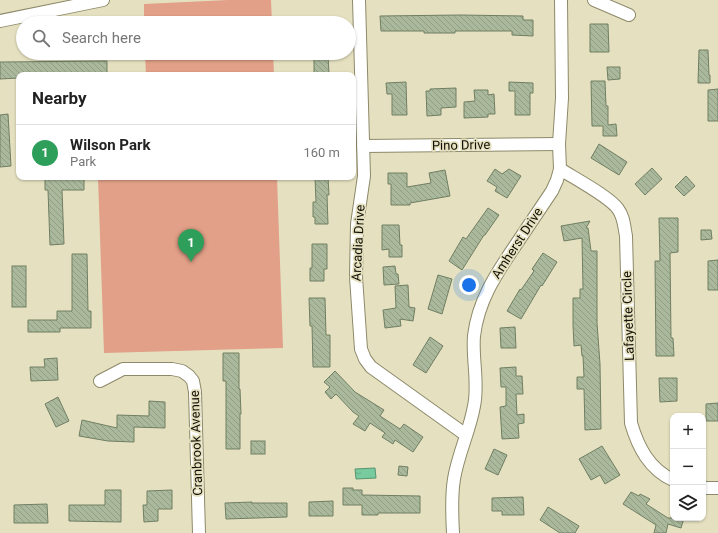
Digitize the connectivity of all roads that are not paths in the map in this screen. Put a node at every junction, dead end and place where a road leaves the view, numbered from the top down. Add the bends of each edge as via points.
1 (99, 0) edge
2 (359, 0) edge
3 (561, 0) edge
4 (594, 0) edge
5 (629, 15) dead end
6 (24, 16) edge
7 (16, 18) edge
8 (0, 21) edge
9 (559, 144) junction
10 (363, 146) junction
11 (560, 169) junction
12 (100, 380) dead end
13 (466, 435) junction
14 (670, 478) edge
15 (706, 488) edge
16 (718, 488) edge
17 (199, 533) edge
18 (453, 533) edge

1 - 6 street
2 - 10 street, Arcadia Drive
3 - 9 street, Amherst Drive via 562,98
4 - 5 street
7 - 8 street
9 - 10 street, Pino Drive
9 - 11 street, Amherst Drive
10 - 13 street, Arcadia Drive via 364,176 357,224 356,277 361,349 372,367
11 - 13 street, Amherst Drive via 558,180 494,278 482,302 474,336 475,402
11 - 14 street, Lafayette Circle via 608,199 618,208 624,220 631,423 637,442 647,458
12 - 17 street, Cranbrook Avenue via 123,369 172,369 182,371 193,381 196,392
13 - 18 street, Amherst Drive via 454,479
15 - 16 street

